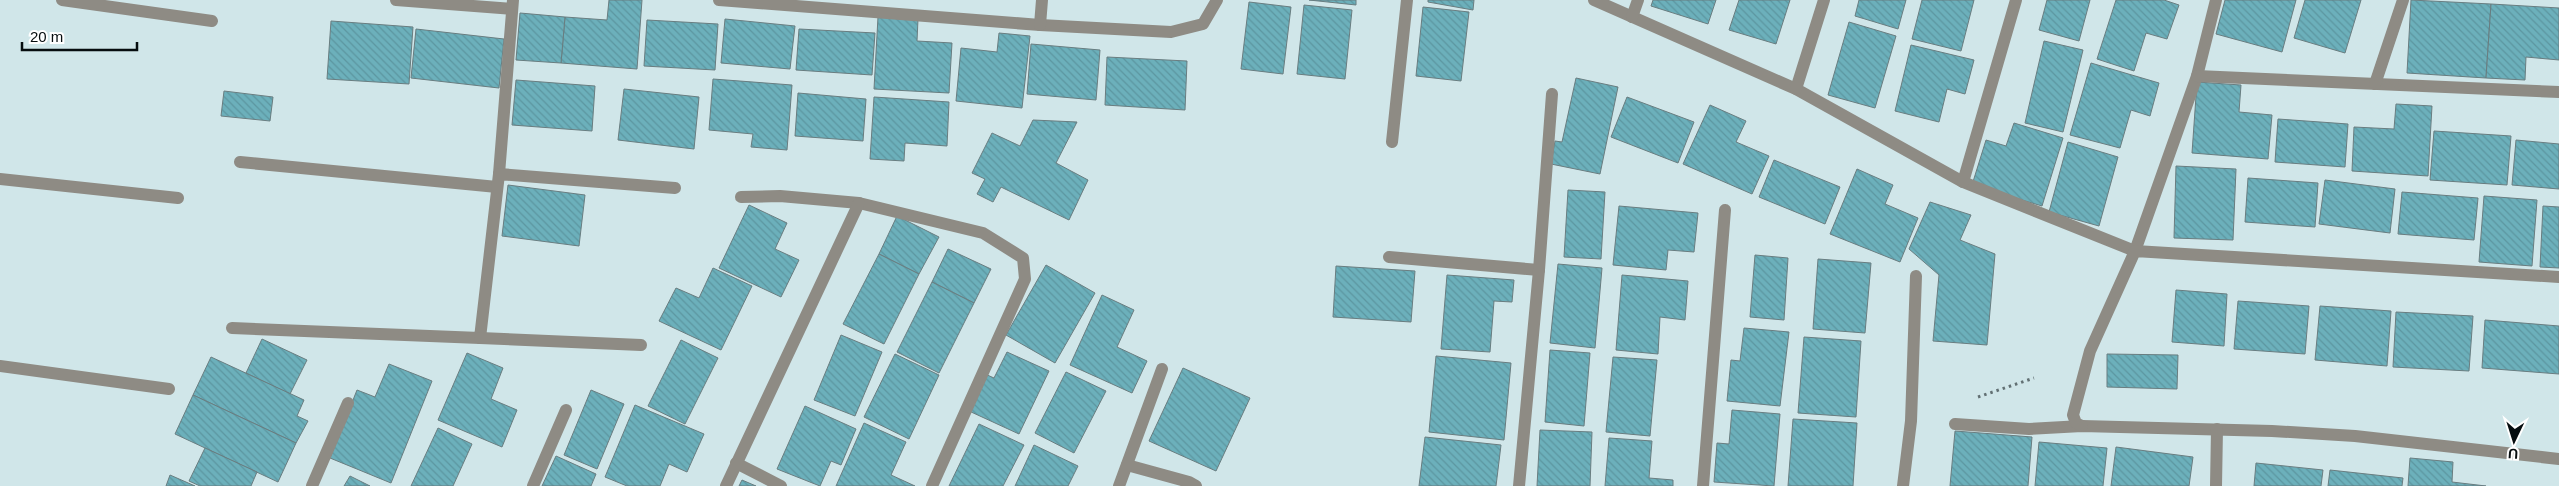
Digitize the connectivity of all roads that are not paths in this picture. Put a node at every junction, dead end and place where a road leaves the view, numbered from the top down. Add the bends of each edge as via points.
1 (62, 0) edge
2 (396, 0) edge
3 (719, 0) edge
4 (1042, 0) edge
5 (1218, 0) edge
6 (1407, 0) edge
7 (1594, 0) edge
8 (1638, 0) edge
9 (1824, 0) edge
10 (2016, 0) edge
11 (2216, 0) edge
12 (2403, 0) edge
13 (513, 5) edge
14 (858, 5) edge
15 (1632, 17) junction
16 (212, 21) dead end
17 (1040, 25) junction
18 (2197, 76) junction
19 (2375, 84) junction
20 (1796, 89) junction
21 (2559, 92) edge
22 (1552, 94) dead end
23 (1392, 142) dead end
24 (240, 162) dead end
25 (499, 174) junction
26 (0, 179) edge
27 (1963, 182) junction
28 (497, 187) junction
29 (675, 188) dead end
30 (741, 197) dead end
31 (178, 198) dead end
32 (860, 203) junction
33 (1725, 210) dead end
34 (2135, 251) junction
35 (1389, 257) dead end
36 (1539, 270) junction
37 (1916, 276) dead end
38 (2559, 278) edge
39 (232, 328) dead end
40 (480, 338) junction
41 (641, 345) dead end
42 (0, 366) edge
43 (1162, 369) dead end
44 (169, 389) dead end
45 (348, 403) dead end
46 (566, 410) dead end
47 (1955, 424) dead end
48 (2082, 426) junction
49 (2217, 429) junction
50 (2559, 459) edge
51 (736, 463) junction
52 (1127, 465) junction
53 (312, 486) edge
54 (533, 486) edge
55 (726, 486) edge
56 (781, 486) edge
57 (932, 486) edge
58 (1119, 486) edge
59 (1196, 486) edge
60 (1519, 486) edge
61 (1703, 486) edge
62 (1903, 486) edge
63 (2216, 486) edge

1 - 16 street
2 - 13 street
3 - 14 street
4 - 17 street
5 - 17 street via 1204,24 1171,32
6 - 23 street
7 - 15 street
8 - 15 street
9 - 20 street
10 - 27 street
11 - 18 street
12 - 19 street
13 - 25 street
14 - 17 street
15 - 20 street
18 - 19 street
18 - 34 street
19 - 21 street
20 - 27 street
22 - 36 street
24 - 28 street
25 - 28 street
25 - 29 street
26 - 31 street
27 - 34 street
28 - 40 street
30 - 32 street via 780,196
32 - 51 street
32 - 57 street via 983,232 1023,258 1025,279
33 - 61 street
34 - 38 street
34 - 48 street via 2090,350 2073,415
35 - 36 street
36 - 60 street
37 - 62 street via 1911,421
39 - 40 street
40 - 41 street
42 - 44 street
43 - 52 street
45 - 53 street
46 - 54 street
47 - 48 street via 2029,429
48 - 49 street
49 - 50 street via 2355,436
49 - 63 street
51 - 55 street
51 - 56 street
52 - 58 street
52 - 59 street

